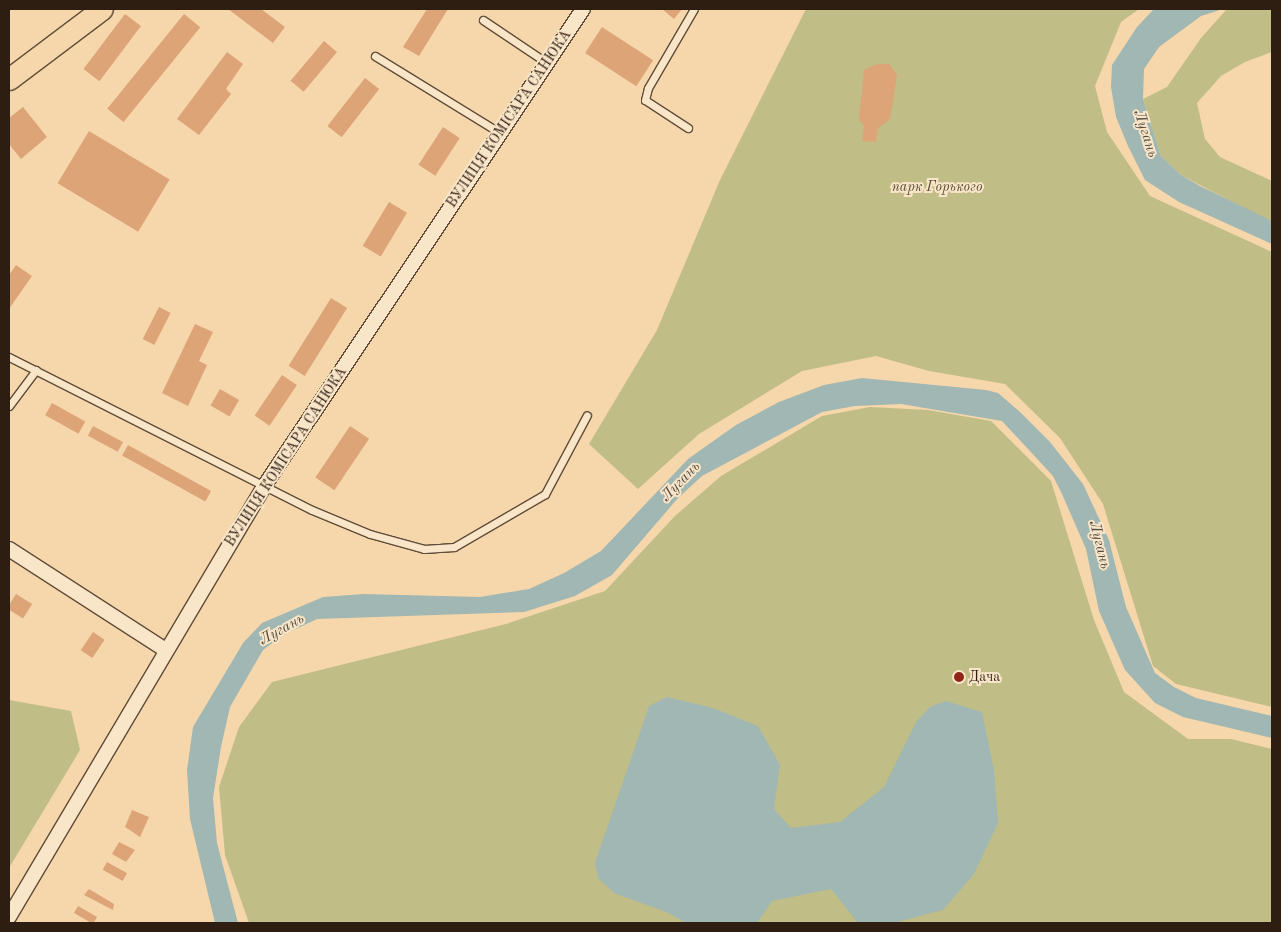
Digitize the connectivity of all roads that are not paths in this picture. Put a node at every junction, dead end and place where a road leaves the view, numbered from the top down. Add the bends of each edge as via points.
1 (102, 9) edge
2 (583, 9) edge
3 (694, 9) edge
4 (483, 20) dead end
5 (375, 56) dead end
6 (547, 63) junction
7 (9, 79) edge
8 (688, 128) dead end
9 (500, 133) junction
10 (9, 356) edge
11 (36, 370) junction
12 (9, 406) edge
13 (587, 415) dead end
14 (264, 485) junction
15 (9, 549) edge
16 (166, 650) junction
17 (9, 917) edge

1 - 7 main road
2 - 6 street, ВУЛИЦЯ КОМІСАРА САНЮКА
3 - 8 lane via 648,88 645,100
4 - 6 lane
5 - 9 lane
6 - 9 street, ВУЛИЦЯ КОМІСАРА САНЮКА
9 - 14 street, ВУЛИЦЯ КОМІСАРА САНЮКА
10 - 11 lane
11 - 12 lane
11 - 14 lane
13 - 14 lane via 545,494 454,547 424,549 370,534 312,510
14 - 16 street, ВУЛИЦЯ КОМІСАРА САНЮКА
15 - 16 street
16 - 17 street, ВУЛИЦЯ КОМІСАРА САНЮКА

